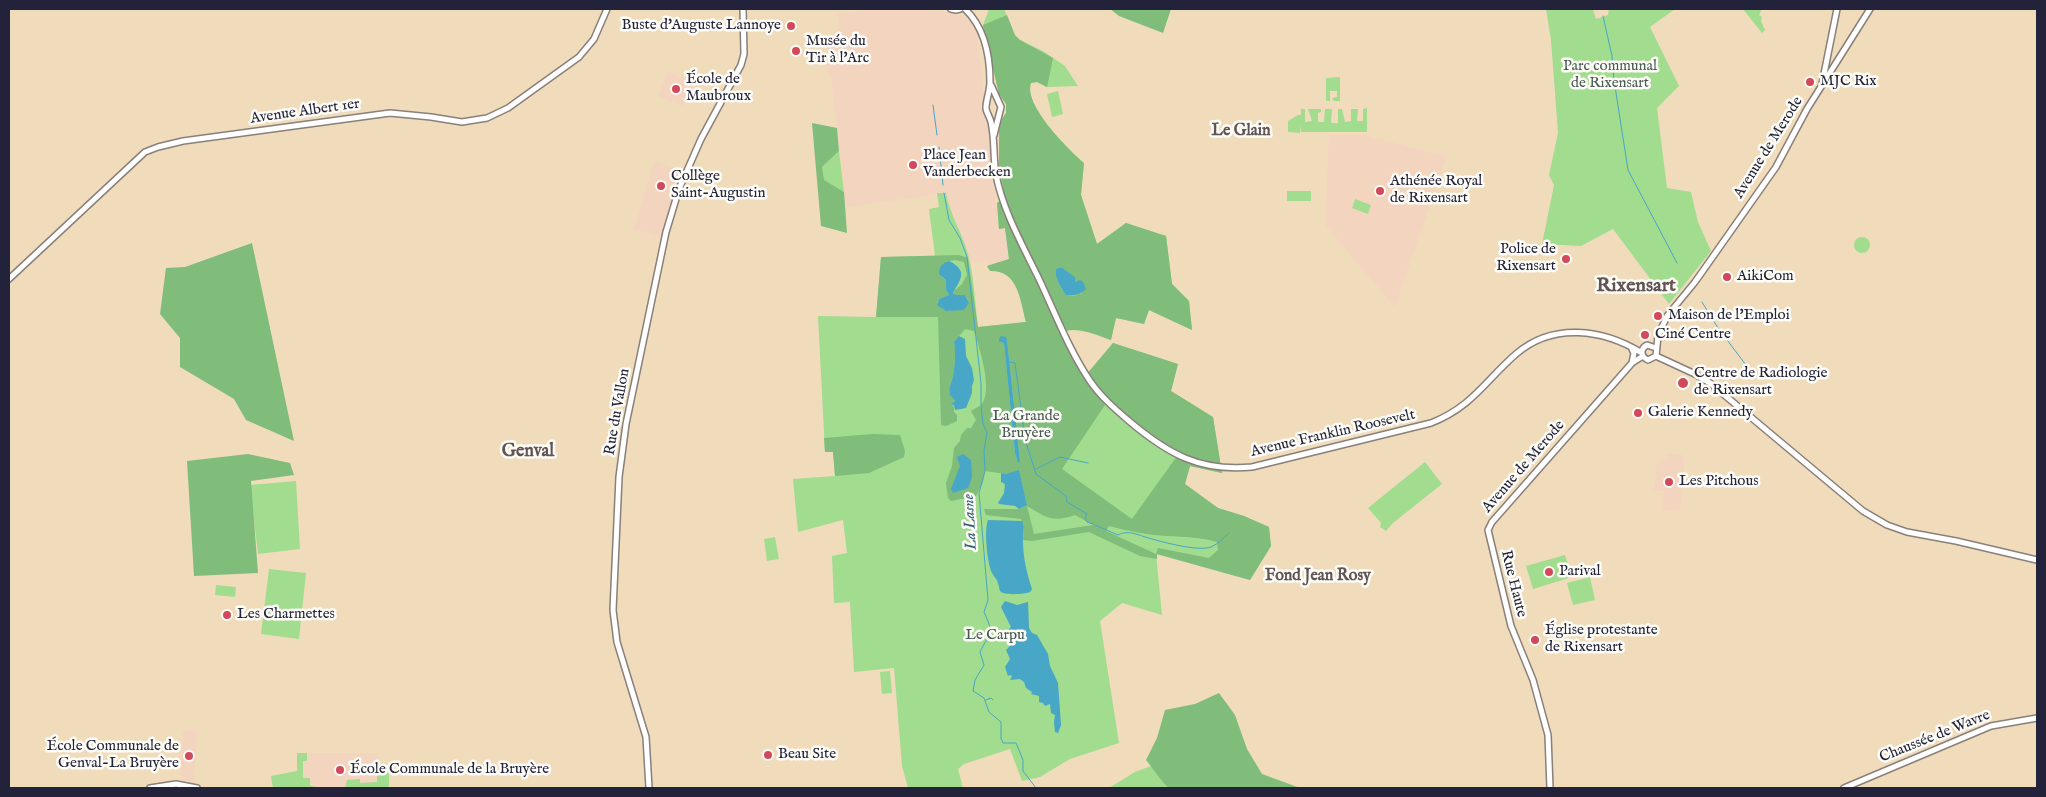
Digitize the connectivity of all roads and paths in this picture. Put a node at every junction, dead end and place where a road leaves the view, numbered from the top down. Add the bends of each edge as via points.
1 (607, 9) edge
2 (743, 9) edge
3 (951, 9) edge
4 (960, 9) edge
5 (965, 9) edge
6 (1837, 9) edge
7 (1870, 9) edge
8 (1826, 61) junction
9 (1834, 64) junction
10 (990, 82) junction
11 (1822, 86) junction
12 (998, 102) junction
13 (988, 103) junction
14 (1000, 112) junction
15 (989, 114) junction
16 (994, 139) junction
17 (9, 278) edge
18 (1631, 346) junction
19 (1656, 348) junction
20 (1642, 354) junction
21 (1656, 356) junction
22 (1632, 363) junction
23 (1488, 530) joint
24 (2037, 560) edge
25 (2037, 718) edge
26 (150, 788) edge
27 (197, 788) edge
28 (648, 788) edge
29 (1550, 788) edge
30 (1844, 788) edge

1 - 17 main road, Avenue Albert 1er via 594,39 579,57 508,108 487,118 462,122 390,113 183,141 151,149 134,160
2 - 28 main road, Rue du Vallon via 744,53 734,79 701,139 679,190 666,232 626,424 618,486 614,626 646,737
3 - 4 main road
5 - 10 main road via 982,33
6 - 8 main road
7 - 9 main road, Avenue de Merode
8 - 9 main road
8 - 11 main road
9 - 11 main road, Avenue de Merode
10 - 12 main road
10 - 13 main road
11 - 19 main road, Avenue de Merode via 1776,167 1695,282 1667,316
12 - 13 main road
12 - 14 main road
13 - 15 main road
14 - 15 main road
14 - 16 main road, Avenue Franklin Roosevelt
15 - 16 main road, Avenue Franklin Roosevelt
16 - 18 main road, Avenue Franklin Roosevelt via 1002,198 1080,365 1096,390 1142,432 1163,448 1193,462 1225,468 1252,467 1431,423 1464,406 1515,355 1548,336 1592,333
18 - 20 main road, Avenue Franklin Roosevelt
18 - 22 main road via 1634,353
19 - 20 main road via 1650,344 1644,346
19 - 21 main road
20 - 21 main road via 1651,360
20 - 22 main road, Avenue de Merode
21 - 24 main road via 1710,383 1863,511 1887,525
22 - 23 main road, Avenue de Merode
23 - 29 main road, Rue Haute via 1511,626 1533,680 1548,735
25 - 30 main road, Chaussée de Wavre via 1991,726
26 - 27 main road via 176,784

